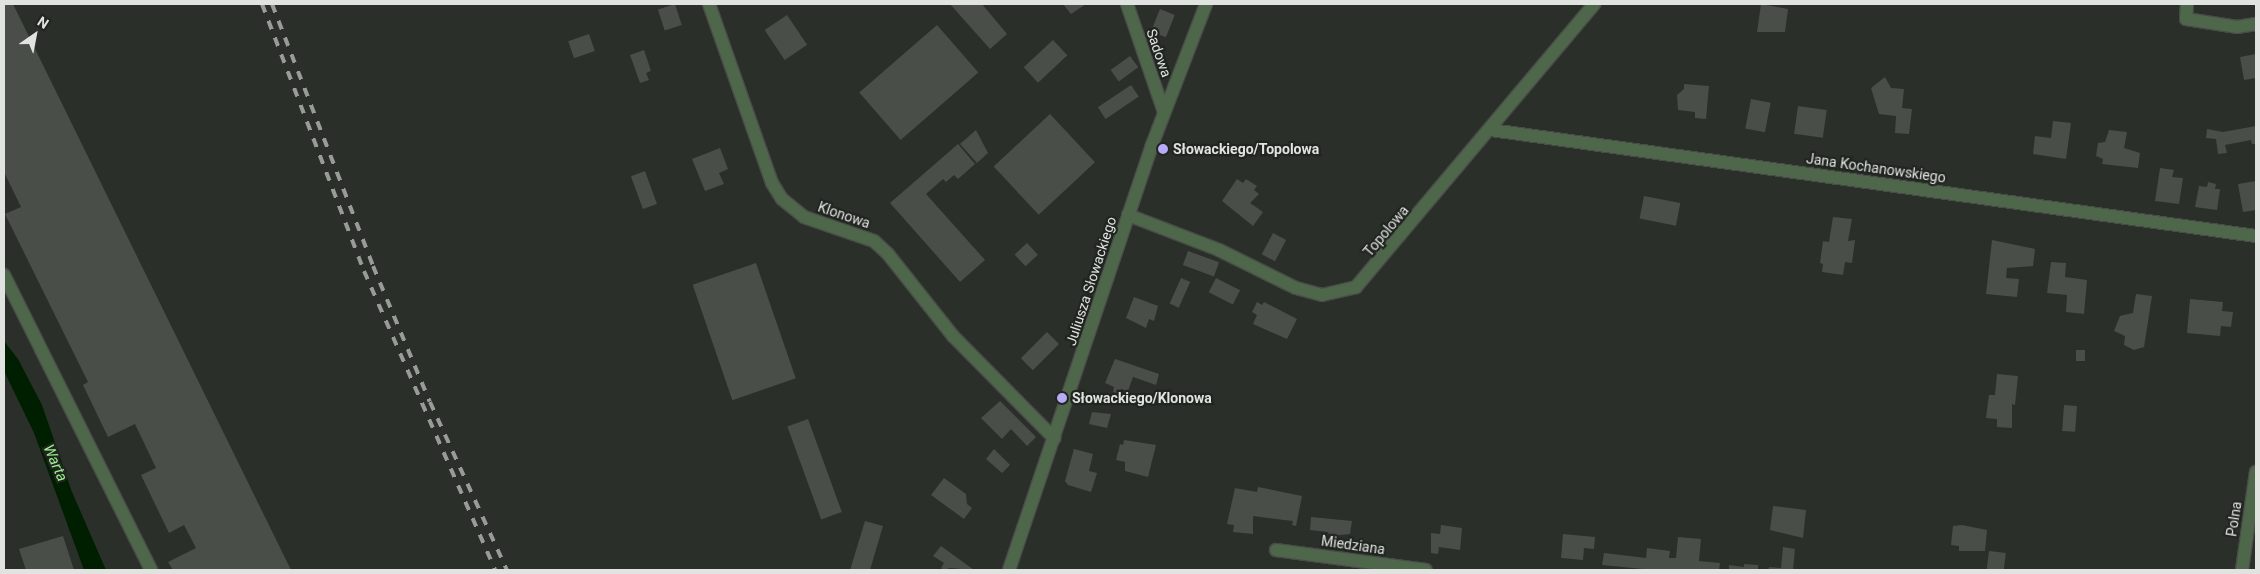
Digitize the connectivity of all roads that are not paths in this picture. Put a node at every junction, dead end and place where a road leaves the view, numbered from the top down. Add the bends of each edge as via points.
1 (709, 4) edge
2 (1126, 4) edge
3 (1206, 4) edge
4 (1594, 4) edge
5 (2188, 4) edge
6 (2256, 24) edge
7 (1164, 112) junction
8 (1491, 130) junction
9 (1128, 215) junction
10 (2256, 236) edge
11 (4, 275) edge
12 (1054, 438) junction
13 (2256, 472) edge
14 (1276, 550) dead end
15 (151, 570) edge
16 (1009, 570) edge
17 (1426, 570) edge
18 (2242, 570) edge

1 - 12 street, Klonowa via 772,183 782,199 804,217 874,241 953,336
2 - 7 street, Sadowa
3 - 7 street, Juliusza Słowackiego
4 - 8 street, Topolowa
5 - 6 street via 2186,19 2237,27
7 - 9 street, Juliusza Słowackiego
8 - 9 street, Topolowa via 1366,278 1356,287 1335,294 1322,295 1296,288 1219,250
8 - 10 street, Jana Kochanowskiego
9 - 12 street, Juliusza Słowackiego
11 - 15 street
12 - 16 street, Juliusza Słowackiego
13 - 18 street, Polna
14 - 17 street, Miedziana

